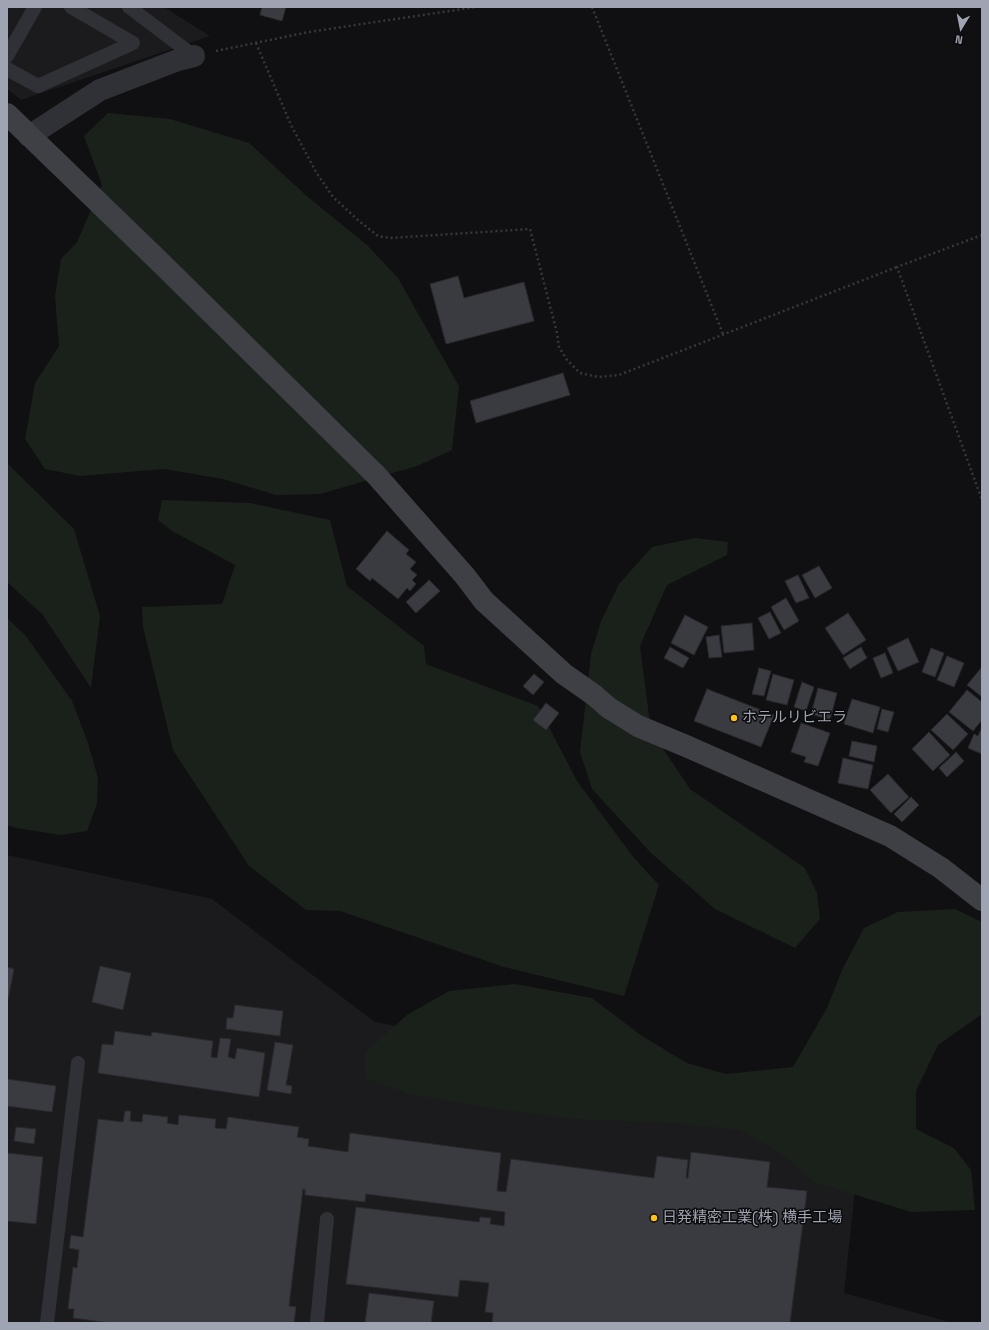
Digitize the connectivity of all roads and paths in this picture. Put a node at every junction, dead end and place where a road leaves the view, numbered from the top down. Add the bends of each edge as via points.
1 (35, 7) edge
2 (72, 7) edge
3 (129, 7) edge
4 (476, 7) edge
5 (592, 7) edge
6 (256, 43) junction
7 (7, 56) edge
8 (194, 56) junction
9 (7, 69) edge
10 (7, 114) edge
11 (29, 136) junction
12 (982, 235) edge
13 (897, 267) junction
14 (723, 334) junction
15 (982, 500) edge
16 (982, 900) edge
17 (78, 1063) dead end
18 (327, 1219) dead end
19 (47, 1323) edge
20 (317, 1323) edge

1 - 7 lane
2 - 9 lane via 133,43 38,86
3 - 8 lane
4 - 6 path via 309,32
5 - 14 path
6 - 8 path
6 - 14 path via 291,125 316,172 334,197 378,236 390,238 530,229 559,347 580,373 598,377 619,375
8 - 11 street via 100,90
10 - 11 street
11 - 16 street via 377,476 484,601 564,674 638,726 890,836 941,868
12 - 13 path
13 - 14 path
13 - 15 path
17 - 19 lane
18 - 20 lane

